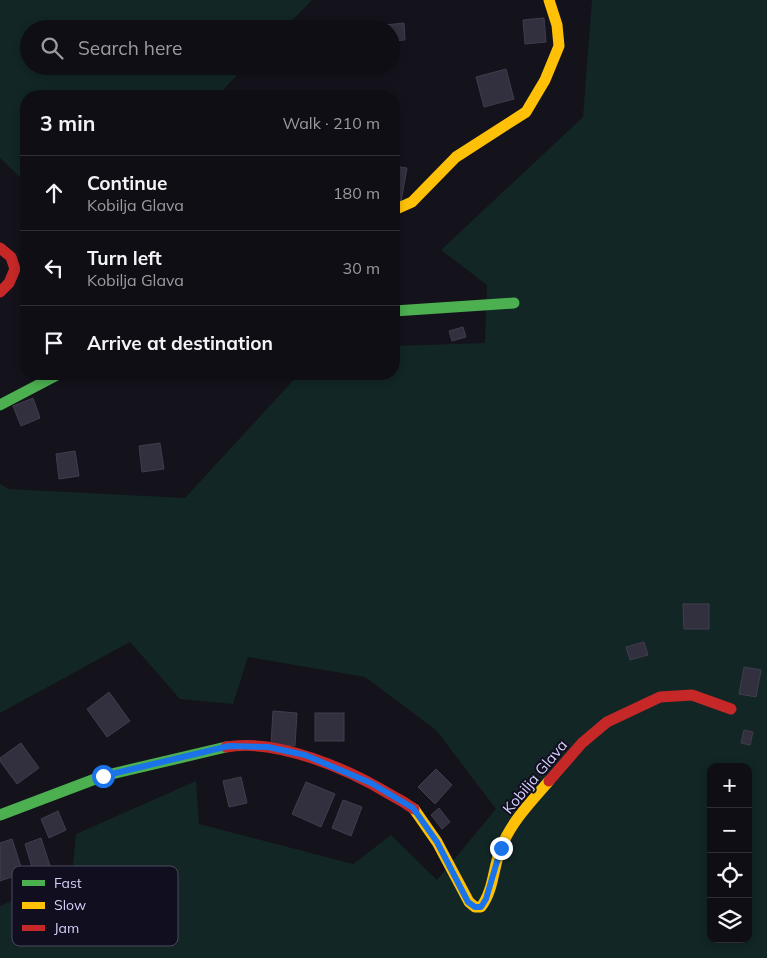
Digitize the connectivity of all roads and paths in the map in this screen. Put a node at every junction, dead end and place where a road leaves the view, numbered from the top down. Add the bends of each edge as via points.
1 (549, 0) edge
2 (400, 207) edge
3 (0, 248) edge
4 (0, 292) edge
5 (514, 303) dead end
6 (400, 311) edge
7 (48, 380) edge
8 (0, 405) edge
9 (731, 709) dead end
10 (0, 815) edge

1 - 2 street via 558,25 559,46 545,80 526,112 456,157 412,202
3 - 4 street via 11,257 15,270
5 - 6 street
7 - 8 street
9 - 10 street, Kobilja Glava via 692,695 660,697 607,722 582,743 516,820 501,848 481,907 468,902 437,842 413,808 371,783 305,755 268,747 229,746 103,776

